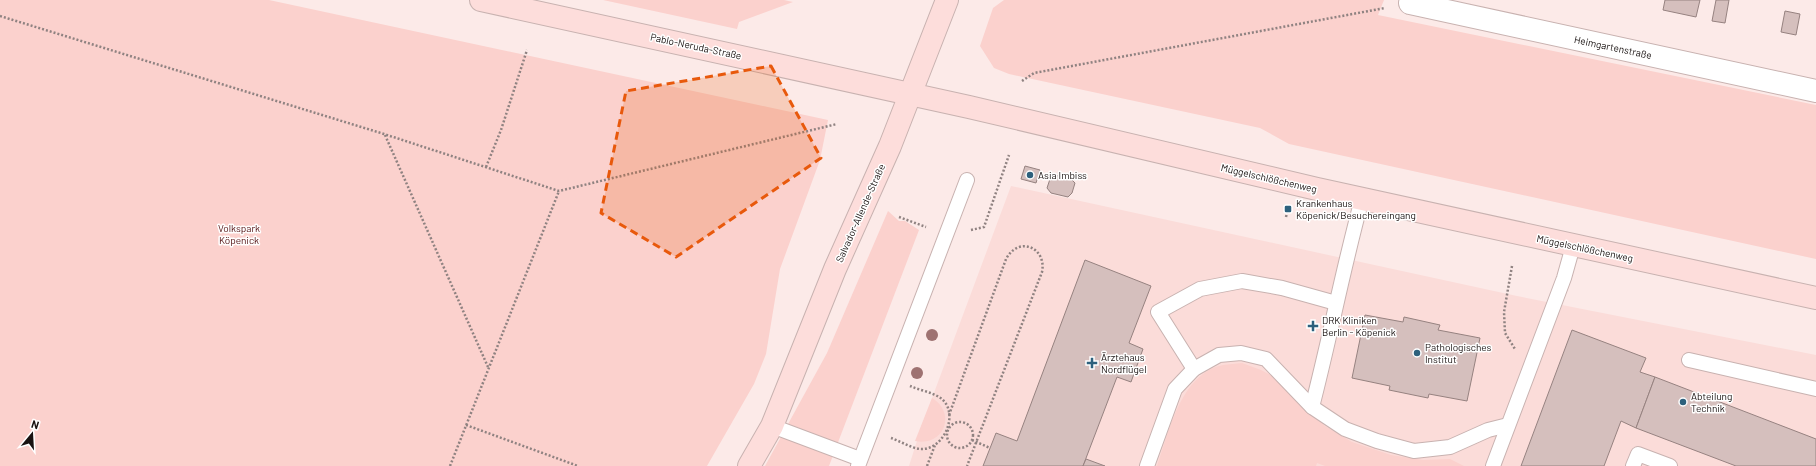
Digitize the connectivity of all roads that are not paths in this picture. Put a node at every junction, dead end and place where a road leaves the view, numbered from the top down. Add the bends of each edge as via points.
1 (480, 0) edge
2 (947, 0) edge
3 (1410, 2) edge
4 (1816, 91) edge
5 (911, 94) junction
6 (967, 180) dead end
7 (1362, 199) junction
8 (1573, 246) junction
9 (1816, 298) edge
10 (1336, 303) junction
11 (1689, 360) dead end
12 (1194, 369) junction
13 (1816, 390) edge
14 (1312, 407) junction
15 (1508, 425) junction
16 (772, 426) junction
17 (859, 463) edge
18 (749, 466) edge
19 (1147, 466) edge
20 (1493, 466) edge
21 (1633, 466) edge
22 (1670, 466) edge

1 - 5 street, Pablo-Neruda-Straße
2 - 5 street, Salvador-Allende-Straße
3 - 4 street, Heimgartenstraße
5 - 7 street, Müggelschlößchenweg
5 - 16 street, Salvador-Allende-Straße via 835,269
6 - 17 lane
7 - 8 street, Müggelschlößchenweg
7 - 10 lane
8 - 9 street, Müggelschlößchenweg
8 - 15 lane via 1564,278
10 - 12 lane via 1282,288 1242,281 1200,289 1158,312
10 - 14 lane
11 - 13 lane
12 - 14 lane via 1219,355 1241,353 1266,359
12 - 19 lane via 1175,389
14 - 15 lane via 1345,430 1414,451 1450,448 1488,430
15 - 20 lane
16 - 17 lane
16 - 18 street, Salvador-Allende-Straße
21 - 22 lane via 1638,454

